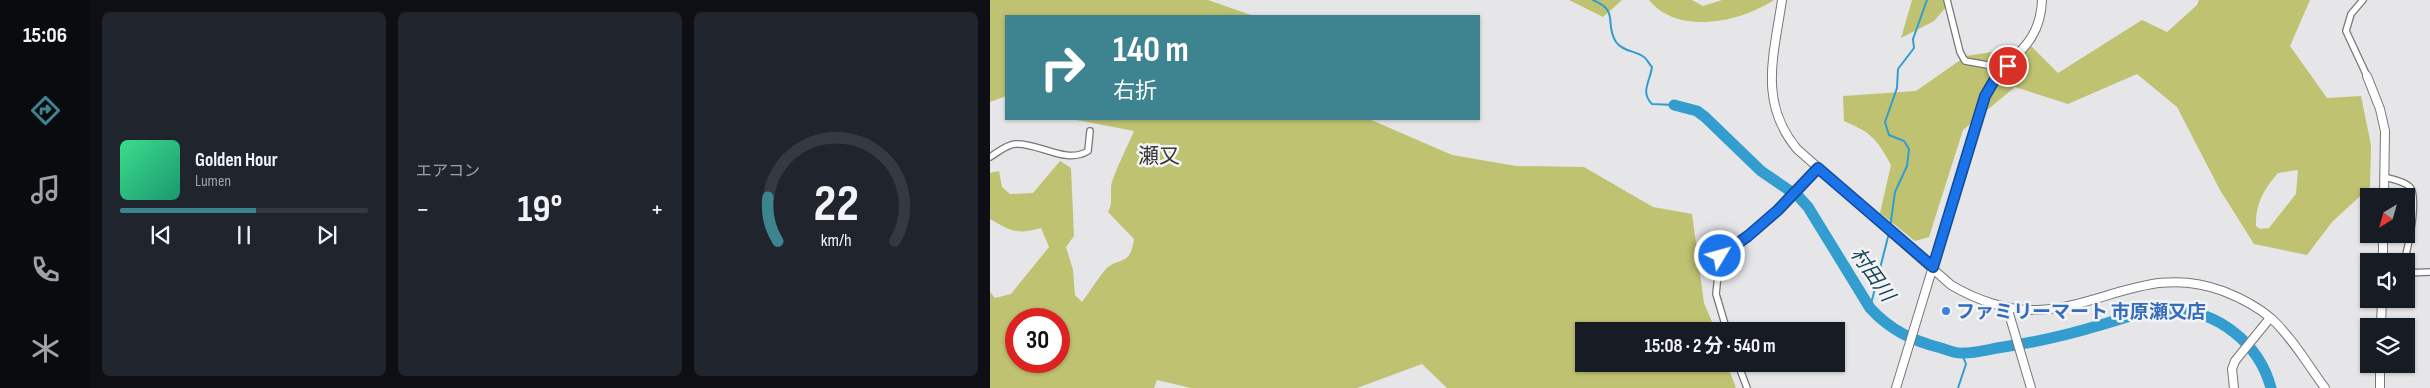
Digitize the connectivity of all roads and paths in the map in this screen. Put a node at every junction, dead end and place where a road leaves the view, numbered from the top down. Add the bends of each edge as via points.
1 (1782, 0) edge
2 (1947, 0) edge
3 (2042, 0) edge
4 (2363, 0) edge
5 (2022, 52) junction
6 (2367, 76) joint
7 (1090, 131) dead end
8 (990, 157) edge
9 (1818, 168) junction
10 (2384, 177) junction
11 (2384, 188) edge
12 (2406, 253) edge
13 (1933, 267) junction
14 (2430, 272) edge
15 (2415, 273) edge
16 (2007, 307) junction
17 (2270, 318) junction
18 (1724, 322) edge
19 (1741, 372) edge
20 (2380, 373) edge
21 (1747, 388) edge
22 (1896, 388) edge
23 (2031, 388) edge
24 (2234, 388) edge
25 (2325, 388) edge
26 (2380, 388) edge

1 - 9 main road via 1771,94 1781,128 1797,149
2 - 5 street via 1965,61 1993,66
3 - 5 main road via 2038,23
4 - 6 street via 2351,14 2346,32
5 - 13 main road via 1995,79 1985,96
6 - 10 main road via 2384,130
7 - 8 street via 1088,150 1079,156 1017,144
9 - 13 main road
9 - 18 street via 1778,210 1720,256 1716,294
10 - 11 main road
10 - 12 street via 2407,186 2412,193 2412,225
13 - 16 main road via 1963,292
13 - 22 main road
14 - 15 street
16 - 17 main road via 2036,310 2061,307 2138,286 2180,281 2211,286 2255,306
16 - 23 main road
17 - 24 main road via 2235,361 2232,369
17 - 25 main road via 2293,343
19 - 21 street
20 - 26 main road

